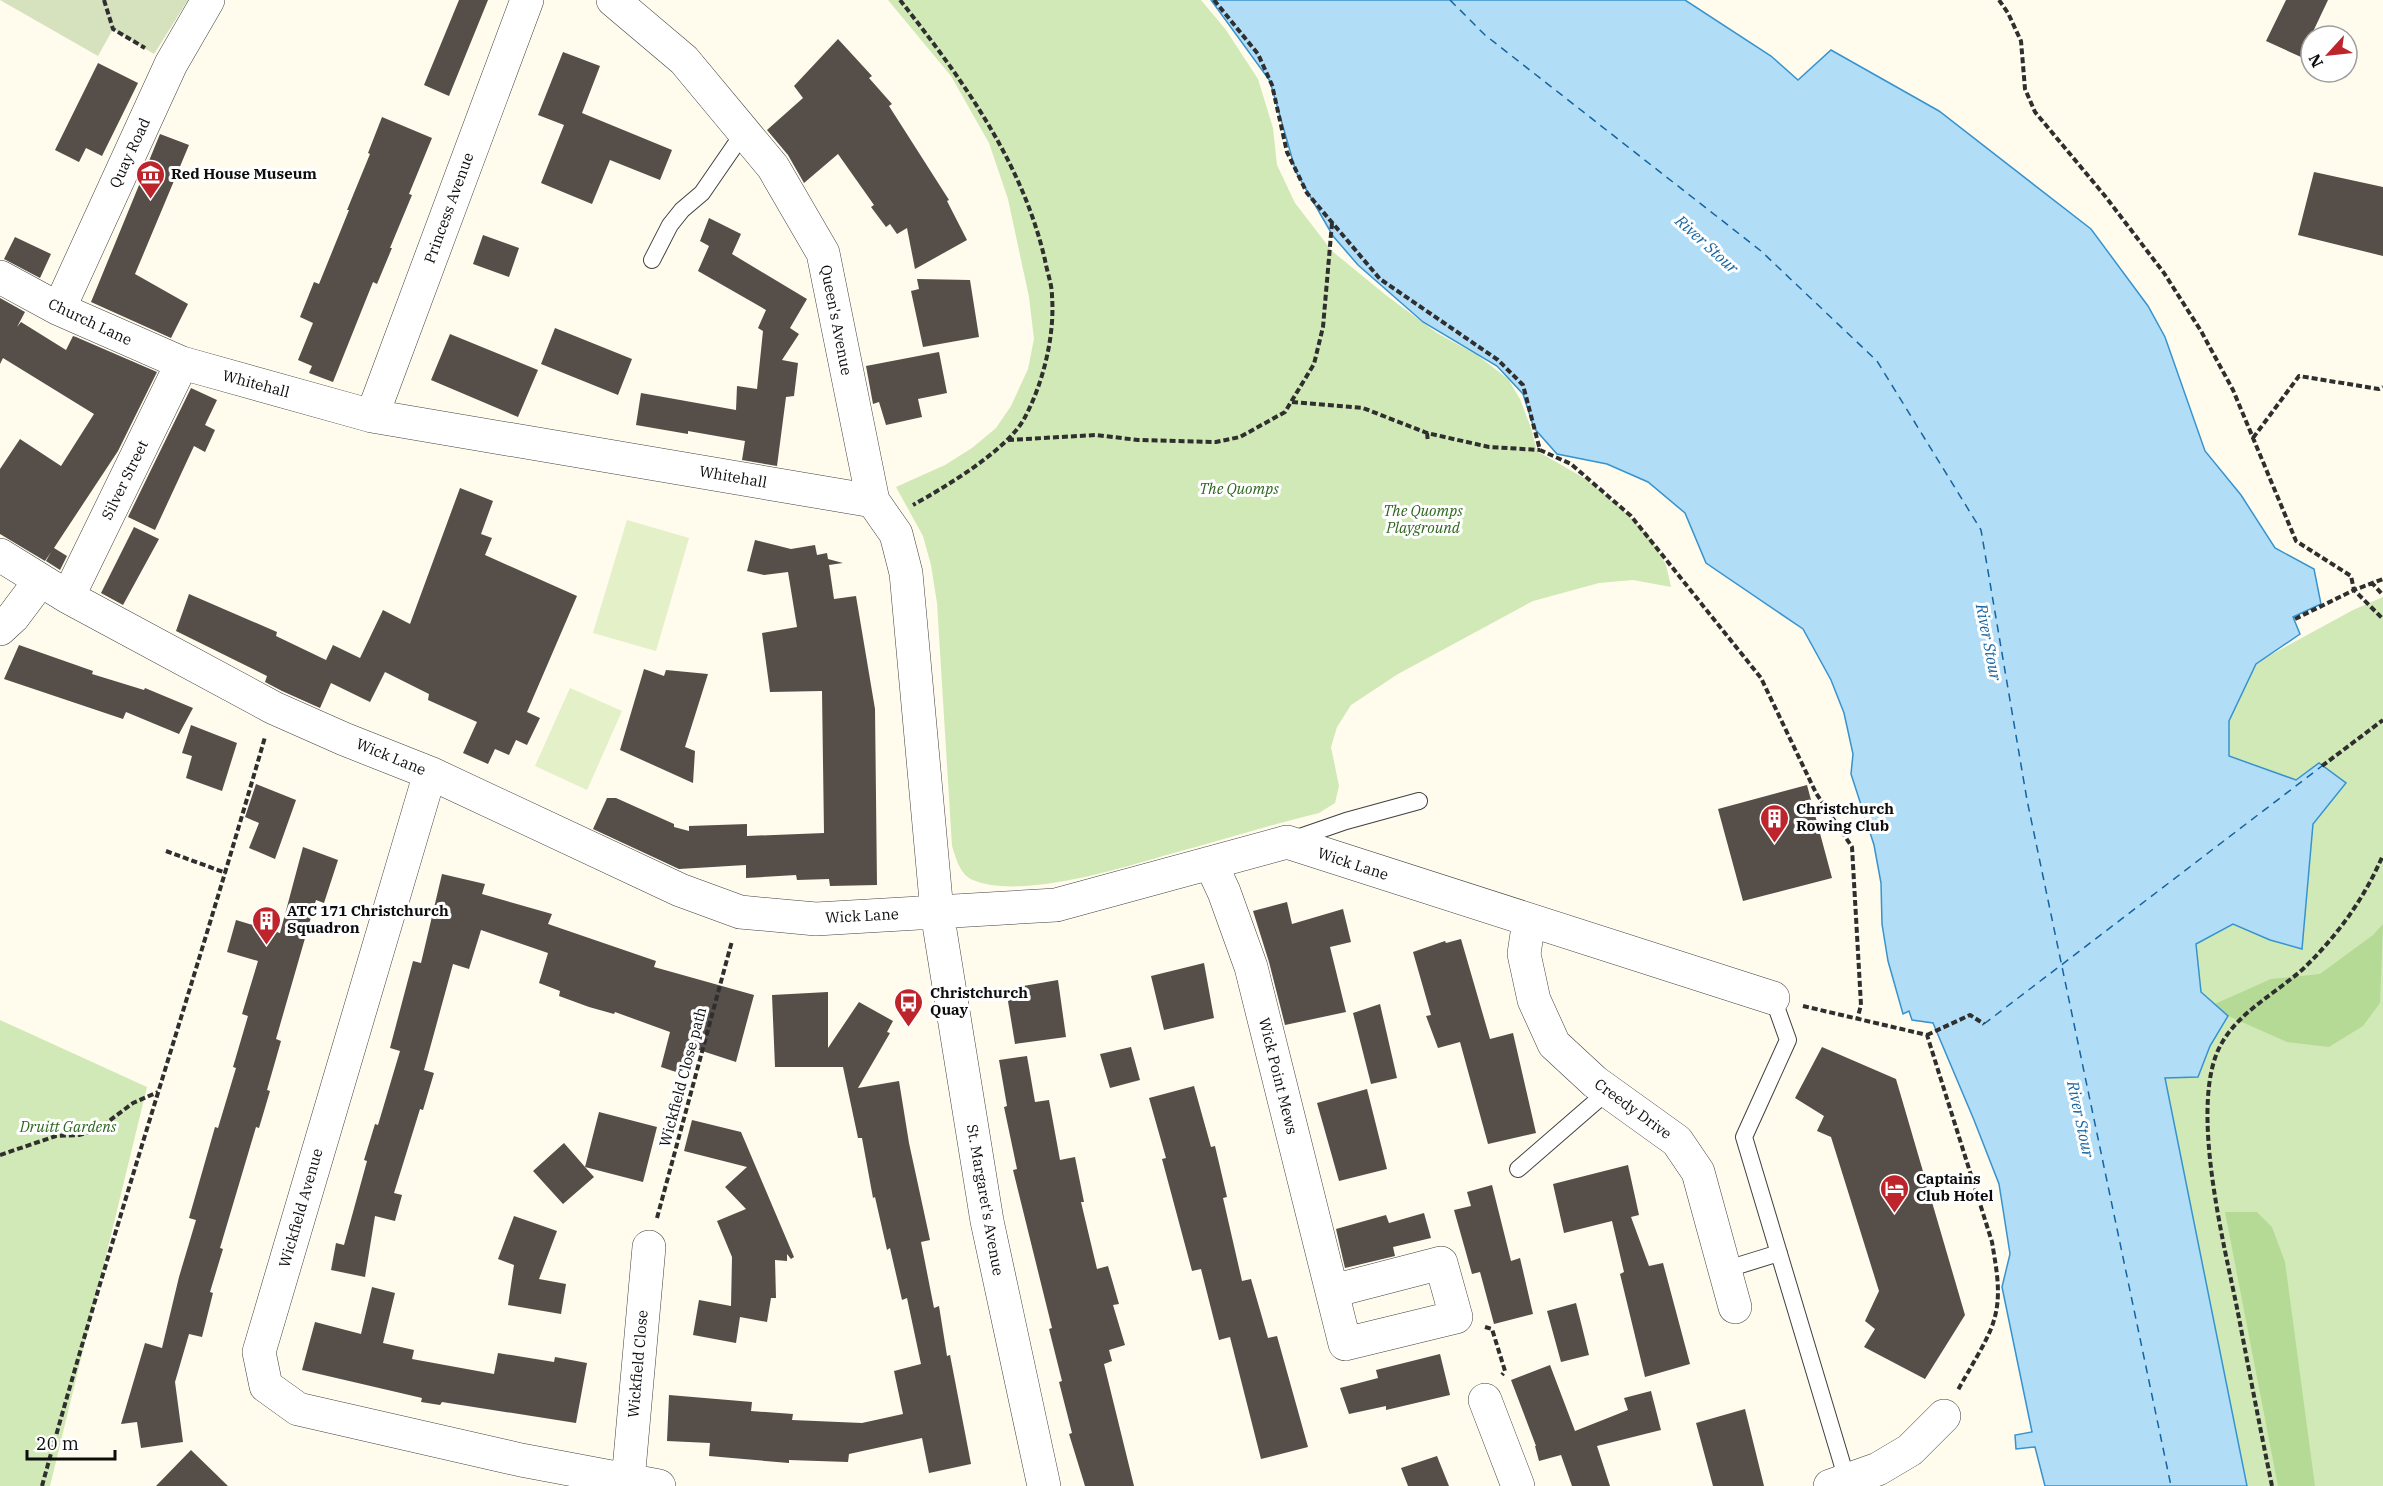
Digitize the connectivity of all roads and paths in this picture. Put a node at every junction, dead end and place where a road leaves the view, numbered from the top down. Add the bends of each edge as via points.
1 (104, 0) edge
2 (208, 0) edge
3 (527, 0) edge
4 (613, 0) edge
5 (900, 0) edge
6 (1214, 0) edge
7 (1999, 0) edge
8 (171, 64) junction
9 (744, 132) junction
10 (1332, 223) junction
11 (652, 260) dead end
12 (0, 278) edge
13 (59, 309) junction
14 (182, 363) junction
15 (2383, 387) edge
16 (1292, 402) junction
17 (372, 416) junction
18 (1427, 433) junction
19 (2253, 438) junction
20 (1007, 440) junction
21 (1428, 442) dead end
22 (1540, 450) junction
23 (880, 510) junction
24 (0, 555) edge
25 (2383, 579) edge
26 (40, 581) junction
27 (2371, 582) junction
28 (2354, 590) junction
29 (2383, 595) edge
30 (68, 597) junction
31 (2295, 619) dead end
32 (2383, 619) edge
33 (0, 628) edge
34 (274, 708) junction
35 (2383, 720) edge
36 (2322, 766) dead end
37 (430, 773) junction
38 (1419, 801) dead end
39 (1287, 842) junction
40 (166, 851) dead end
41 (2383, 855) edge
42 (1212, 864) junction
43 (226, 873) junction
44 (740, 912) junction
45 (937, 912) junction
46 (1529, 920) junction
47 (1773, 998) junction
48 (1857, 1020) junction
49 (1984, 1024) dead end
50 (1927, 1035) junction
51 (1608, 1091) junction
52 (158, 1092) junction
53 (0, 1155) edge
54 (1518, 1169) dead end
55 (649, 1247) joint
56 (1779, 1253) junction
57 (1724, 1270) junction
58 (1333, 1291) junction
59 (1735, 1307) dead end
60 (1456, 1317) junction
61 (1485, 1400) joint
62 (1944, 1416) joint
63 (517, 1473) edge
64 (627, 1480) junction
65 (1838, 1483) edge
66 (1038, 1485) edge
67 (42, 1486) edge
68 (659, 1486) edge
69 (1518, 1486) edge
70 (2272, 1486) edge

1 - 8 path via 113,29
2 - 8 street, Quay Road
3 - 17 street, Princess Avenue
4 - 9 street, Queen's Avenue via 684,60
5 - 20 path via 990,124 1020,183 1040,240 1052,294 1051,332 1038,384 1023,420
6 - 10 path via 1258,54 1272,85 1287,152 1307,193
7 - 19 path via 2021,41 2025,89 2035,112 2164,273 2228,381
8 - 13 street, Quay Road
9 - 11 lane via 702,193 670,225
9 - 23 street, Queen's Avenue via 773,167 823,253
10 - 16 path via 1323,327 1314,364
10 - 22 path via 1380,279 1498,360 1523,385
12 - 13 street, Church Lane
13 - 14 street, Church Lane
14 - 17 street, Whitehall
14 - 30 street, Silver Street
15 - 19 path via 2299,376
16 - 18 path via 1363,408
16 - 20 path via 1285,412 1260,427 1240,437 1216,442 1096,435
17 - 23 street, Whitehall
18 - 21 path
18 - 22 path via 1489,447
19 - 28 path via 2296,541 2351,576
20 - 23 path via 929,496
22 - 48 path via 1571,464 1631,516 1761,678 1816,793 1852,847 1861,1005
23 - 45 street via 896,534 906,573
24 - 26 street, Wick Lane
25 - 27 path
26 - 30 street, Wick Lane
26 - 33 street
27 - 28 path
27 - 29 path
28 - 31 path
28 - 32 path
30 - 34 street, Wick Lane
34 - 37 street, Wick Lane
34 - 43 path
35 - 36 path
37 - 44 street, Wick Lane via 680,890
37 - 63 street, Wickfield Avenue via 259,1352 266,1386 298,1409
38 - 39 lane
39 - 42 street, Wick Lane
39 - 46 street, Wick Lane
40 - 43 path
41 - 70 path via 2355,910 2303,968 2240,1019 2222,1043 2211,1070 2208,1095 2212,1179
42 - 45 street, Wick Lane via 1056,905
42 - 58 street, Wick Point Mews via 1251,967
43 - 52 path
44 - 45 street, Wick Lane via 816,919
44 - 55 path, Wickfield Close path
45 - 66 street, St. Margaret's Avenue via 987,1221
46 - 47 street, Wick Lane
46 - 51 street, Creedy Drive via 1524,954 1534,1000 1554,1044
47 - 48 path
47 - 56 lane via 1788,1040 1744,1137
48 - 50 path
49 - 50 path via 1970,1014
50 - 62 path via 1992,1242 1998,1295 1994,1321
51 - 54 lane
51 - 57 street, Creedy Drive via 1677,1141 1698,1172
52 - 53 path via 133,1103 97,1130 56,1136
52 - 67 path
55 - 64 street, Wickfield Close
56 - 57 lane
56 - 65 lane
57 - 59 street, Creedy Drive
58 - 60 street via 1441,1263
58 - 60 street, Wick Point Mews via 1345,1344
60 - 61 path via 1492,1329 1505,1371
61 - 69 street
62 - 65 street via 1910,1450 1878,1468
63 - 64 street, Wickfield Avenue
64 - 68 street, Wickfield Avenue

